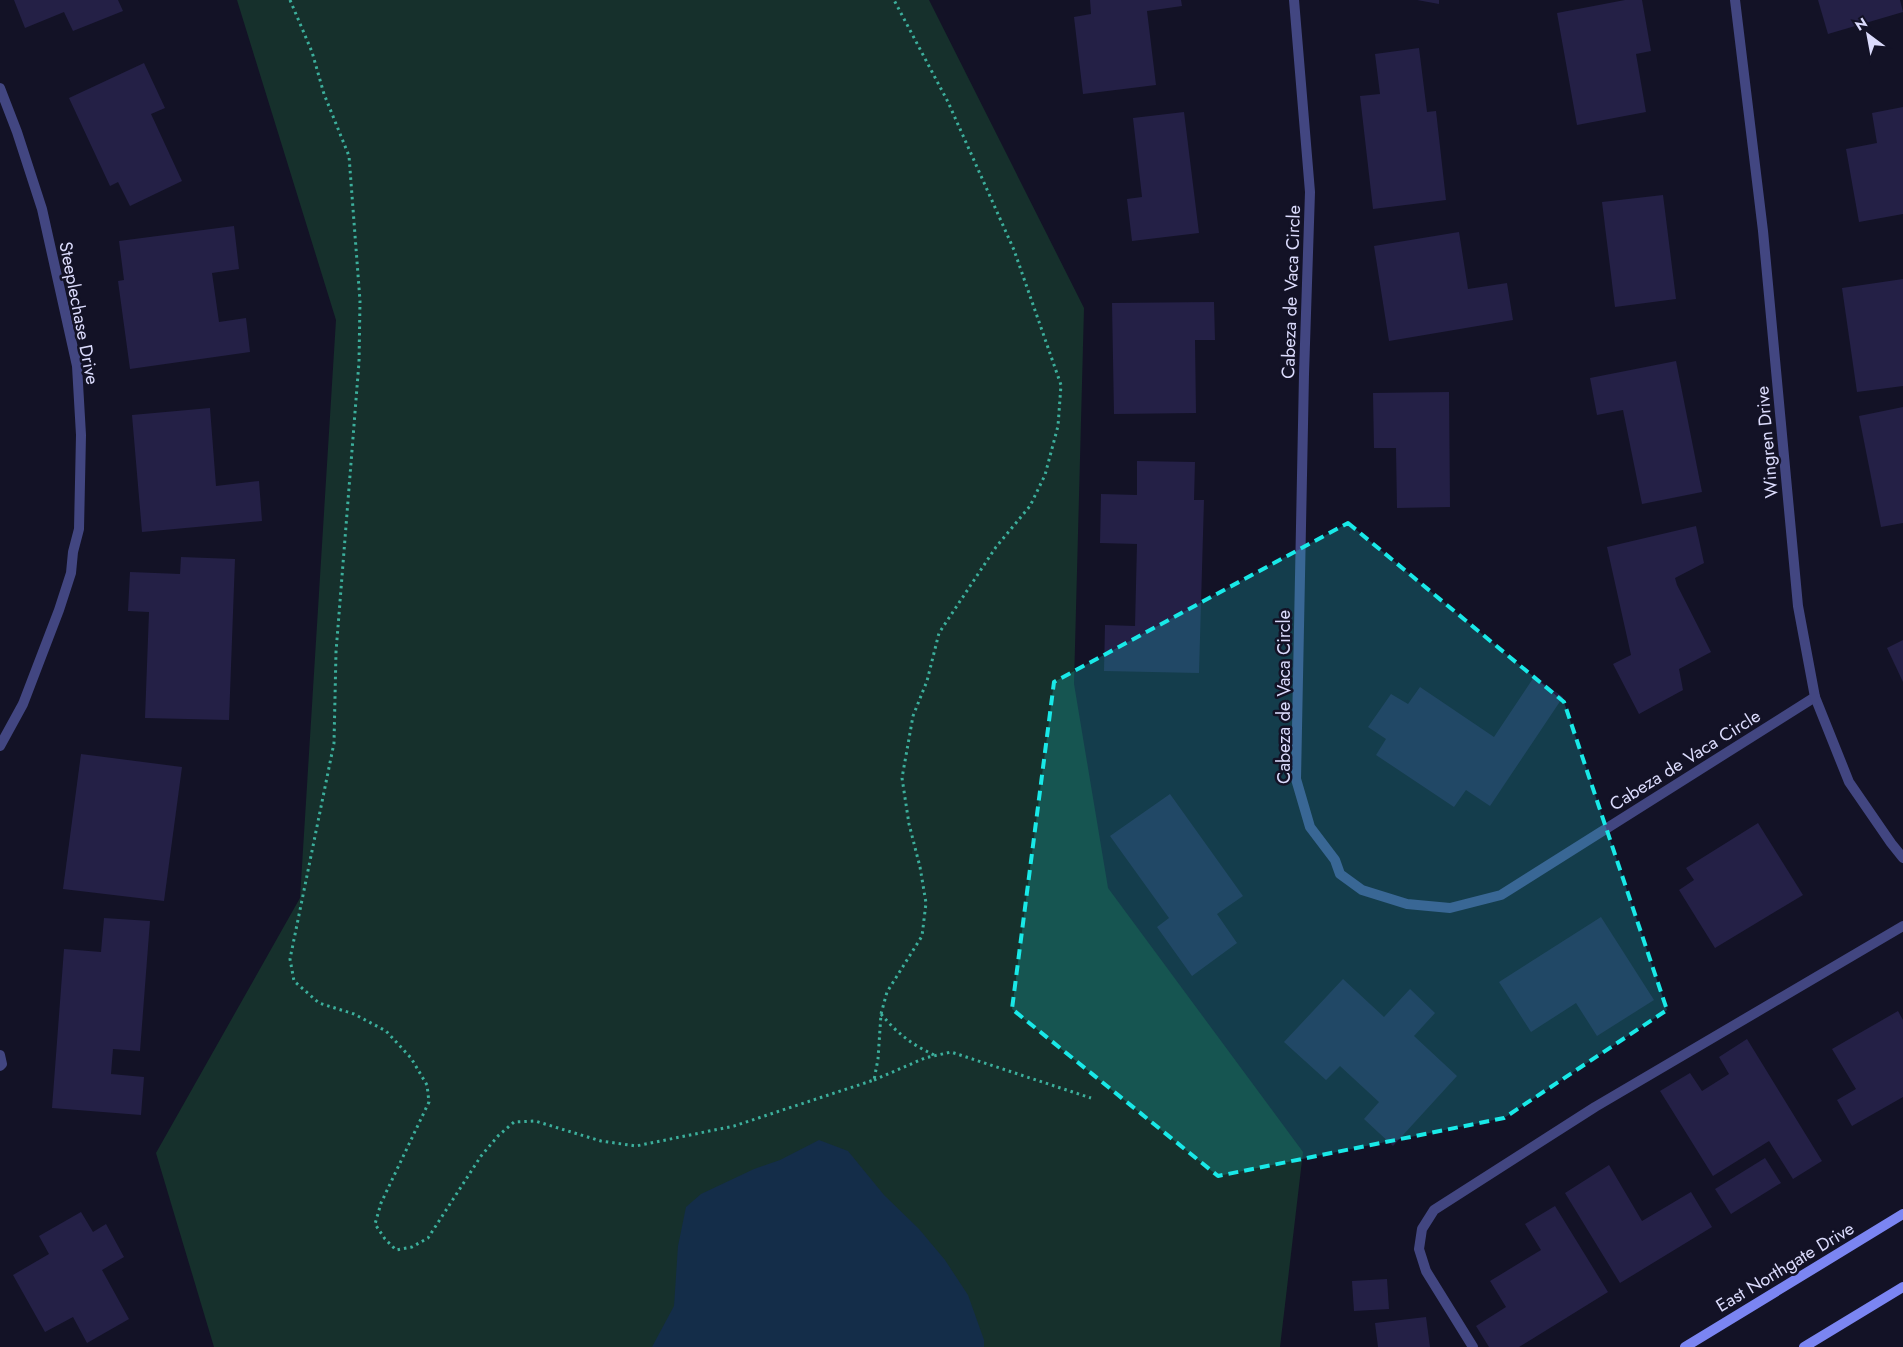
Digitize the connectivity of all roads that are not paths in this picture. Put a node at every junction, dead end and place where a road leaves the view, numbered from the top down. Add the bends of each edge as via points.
1 (1294, 0) edge
2 (1735, 0) edge
3 (0, 88) edge
4 (1815, 697) junction
5 (0, 746) edge
6 (1903, 858) edge
7 (1903, 926) edge
8 (0, 1055) edge
9 (0, 1066) edge
10 (1903, 1214) edge
11 (1903, 1287) edge
12 (1473, 1347) edge
13 (1684, 1347) edge
14 (1804, 1347) edge

1 - 4 street, Cabeza de Vaca Circle via 1310,192 1296,779 1310,826 1335,860 1340,874 1362,890 1407,904 1450,908 1501,895
2 - 4 street, Wingren Drive via 1763,231 1798,606
3 - 5 street, Steeplechase Drive via 42,210 76,366 82,435 79,529 71,573 22,704
4 - 6 street, Wingren Drive via 1849,782
7 - 12 street via 1594,1107 1434,1210 1422,1229 1419,1249 1426,1271
8 - 9 street
10 - 13 main road, East Northgate Drive
11 - 14 main road

